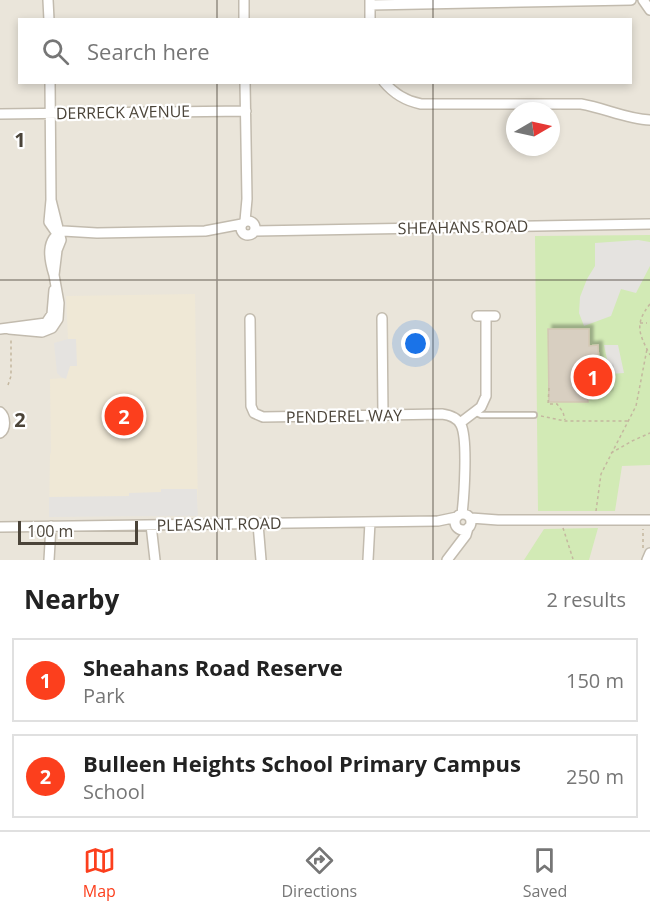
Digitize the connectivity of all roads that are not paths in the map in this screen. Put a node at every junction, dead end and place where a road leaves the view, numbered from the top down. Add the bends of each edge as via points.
1 (48, 0) edge
2 (244, 0) edge
3 (631, 0) edge
4 (643, 0) edge
5 (470, 2) edge
6 (370, 3) edge
7 (650, 10) edge
8 (49, 18) edge
9 (244, 18) edge
10 (50, 84) edge
11 (245, 84) edge
12 (386, 84) edge
13 (246, 111) junction
14 (50, 113) junction
15 (0, 114) edge
16 (650, 120) edge
17 (650, 224) edge
18 (248, 226) junction
19 (59, 235) junction
20 (486, 316) dead end
21 (382, 318) dead end
22 (261, 319) dead end
23 (7, 332) edge
24 (0, 412) edge
25 (474, 412) junction
26 (383, 415) junction
27 (534, 415) road end
28 (460, 423) junction
29 (0, 433) edge
30 (464, 521) junction
31 (367, 522) junction
32 (261, 524) junction
33 (647, 524) edge
34 (154, 525) junction
35 (48, 526) junction
36 (0, 527) edge
37 (155, 556) edge
38 (49, 558) edge
39 (261, 558) edge
40 (368, 560) edge
41 (447, 560) edge

1 - 8 street
2 - 9 street
3 - 5 street
4 - 7 street
5 - 6 street
10 - 14 street
11 - 13 street
12 - 16 street via 396,95 421,104 581,104
13 - 14 street, DERRECK AVENUE
13 - 18 street
14 - 15 street, DERRECK AVENUE
14 - 19 street via 49,222
17 - 18 street, SHEAHANS ROAD via 277,230
18 - 19 street, SHEAHANS ROAD via 65,238
19 - 23 street via 50,250 55,285 49,325
20 - 25 street via 486,396
21 - 26 street
22 - 26 street, PENDEREL WAY via 247,319 254,413 263,417
24 - 29 street via 4,428
25 - 27 lane
25 - 28 street
26 - 28 street, PENDEREL WAY via 447,415
28 - 30 street
30 - 31 street, PLEASANT ROAD
30 - 33 street, PLEASANT ROAD
30 - 41 street via 466,535
31 - 32 street, PLEASANT ROAD
31 - 40 street
32 - 34 street, PLEASANT ROAD
32 - 39 street
34 - 35 street, PLEASANT ROAD
34 - 37 street
35 - 36 street, PLEASANT ROAD
35 - 38 street

